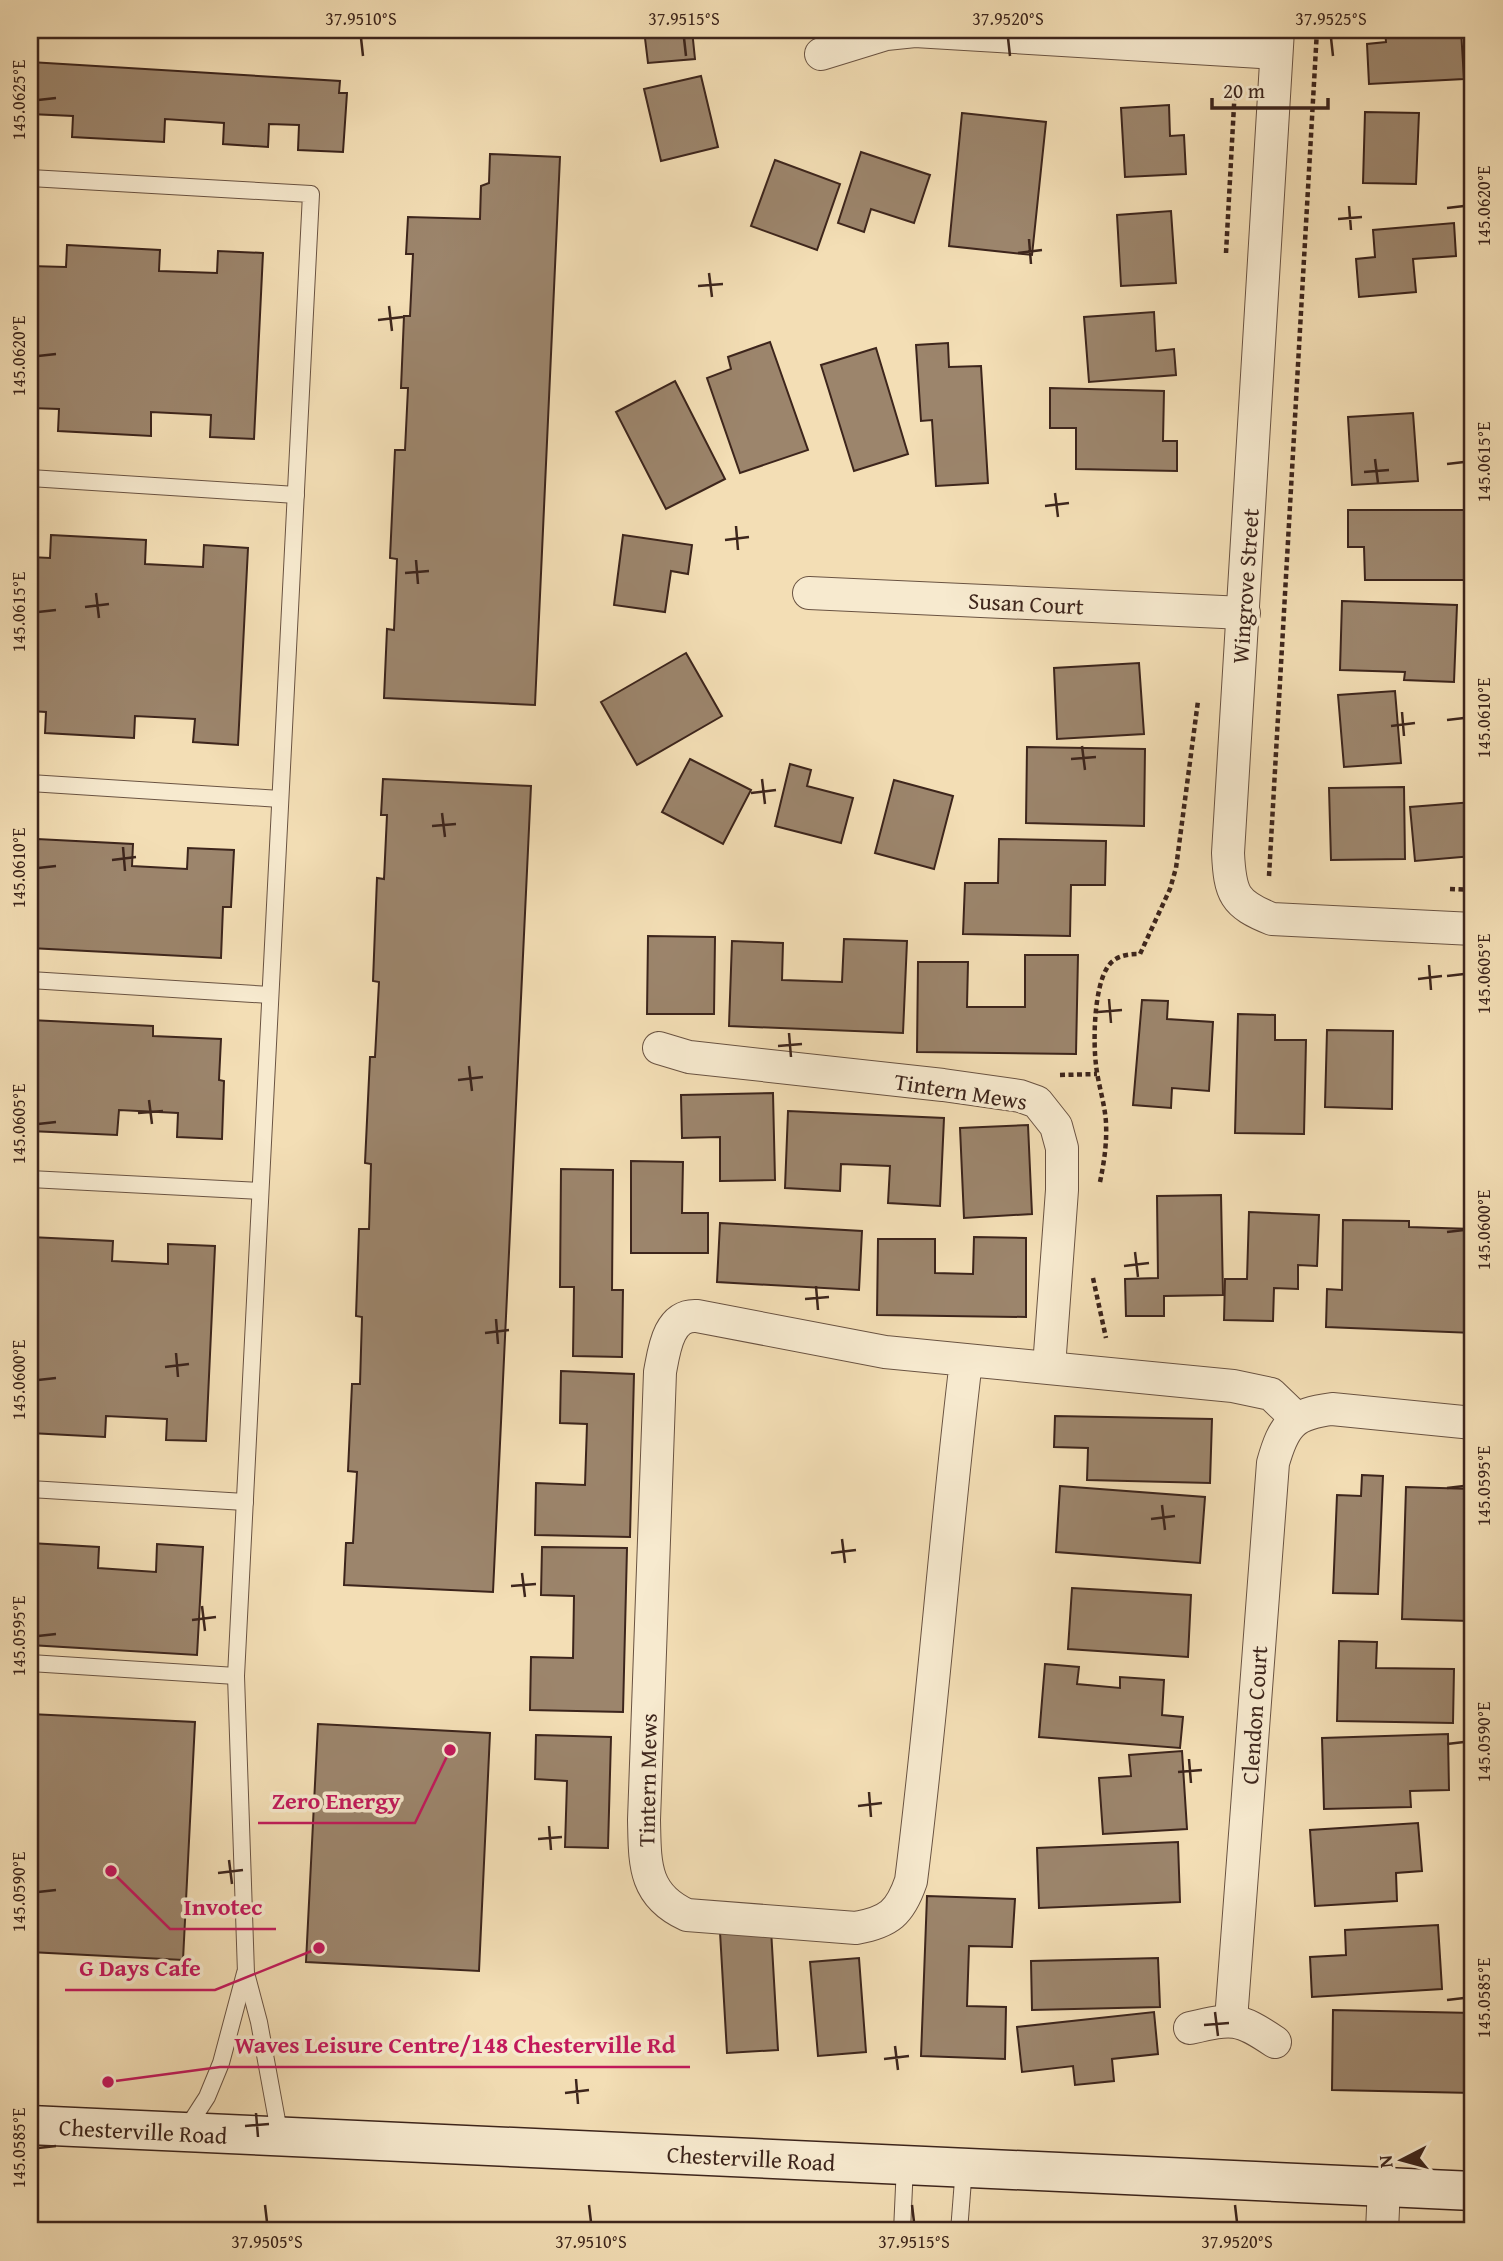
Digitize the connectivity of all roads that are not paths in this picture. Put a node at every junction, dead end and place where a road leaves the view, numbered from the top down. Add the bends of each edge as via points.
1 (1277, 42) edge
2 (821, 54) dead end
3 (30, 178) edge
4 (30, 478) edge
5 (296, 495) junction
6 (809, 593) dead end
7 (1244, 613) junction
8 (30, 783) edge
9 (280, 799) junction
10 (1473, 929) edge
11 (30, 980) edge
12 (270, 995) junction
13 (659, 1048) dead end
14 (30, 1179) edge
15 (260, 1191) junction
16 (966, 1361) junction
17 (1049, 1367) junction
18 (1296, 1418) junction
19 (1473, 1423) edge
20 (30, 1489) edge
21 (244, 1502) junction
22 (30, 1663) edge
23 (236, 1676) junction
24 (246, 1973) junction
25 (1231, 2020) junction
26 (1190, 2028) dead end
27 (1275, 2042) dead end
28 (30, 2125) edge
29 (183, 2133) junction
30 (280, 2137) junction
31 (905, 2165) junction
32 (964, 2167) junction
33 (1384, 2186) junction
34 (1473, 2191) edge
35 (902, 2231) edge
36 (959, 2231) edge
37 (1382, 2231) edge

1 - 2 street via 1237,51 915,31 886,34
1 - 7 street, Wingrove Street
3 - 5 lane via 311,194
4 - 5 lane
5 - 9 lane
6 - 7 street, Susan Court
7 - 10 street, Wingrove Street via 1228,853 1229,874 1240,903 1272,919
8 - 9 lane
9 - 12 lane
11 - 12 lane
12 - 15 lane
13 - 17 street, Tintern Mews via 689,1057 943,1085 1037,1102 1055,1126 1062,1148
14 - 15 lane
15 - 21 lane
16 - 16 street, Tintern Mews via 929,1735 905,1900 894,1915 876,1925 856,1928 687,1915 669,1907 656,1895 649,1875 644,1820 660,1372 674,1326 689,1315 885,1352
16 - 17 street, Tintern Mews
17 - 18 street, Tintern Mews via 1253,1389 1271,1394
18 - 19 street via 1332,1409
18 - 25 street, Clendon Court via 1279,1442 1273,1463
20 - 21 lane
21 - 23 lane
22 - 23 lane
23 - 24 lane
24 - 29 lane via 208,2097
24 - 30 lane
25 - 26 street
25 - 27 street
28 - 29 main road, Chesterville Road
29 - 30 main road, Chesterville Road
30 - 31 main road, Chesterville Road
31 - 32 main road, Chesterville Road
31 - 35 lane
32 - 33 main road, Chesterville Road
32 - 36 lane
33 - 34 main road, Chesterville Road
33 - 37 street

